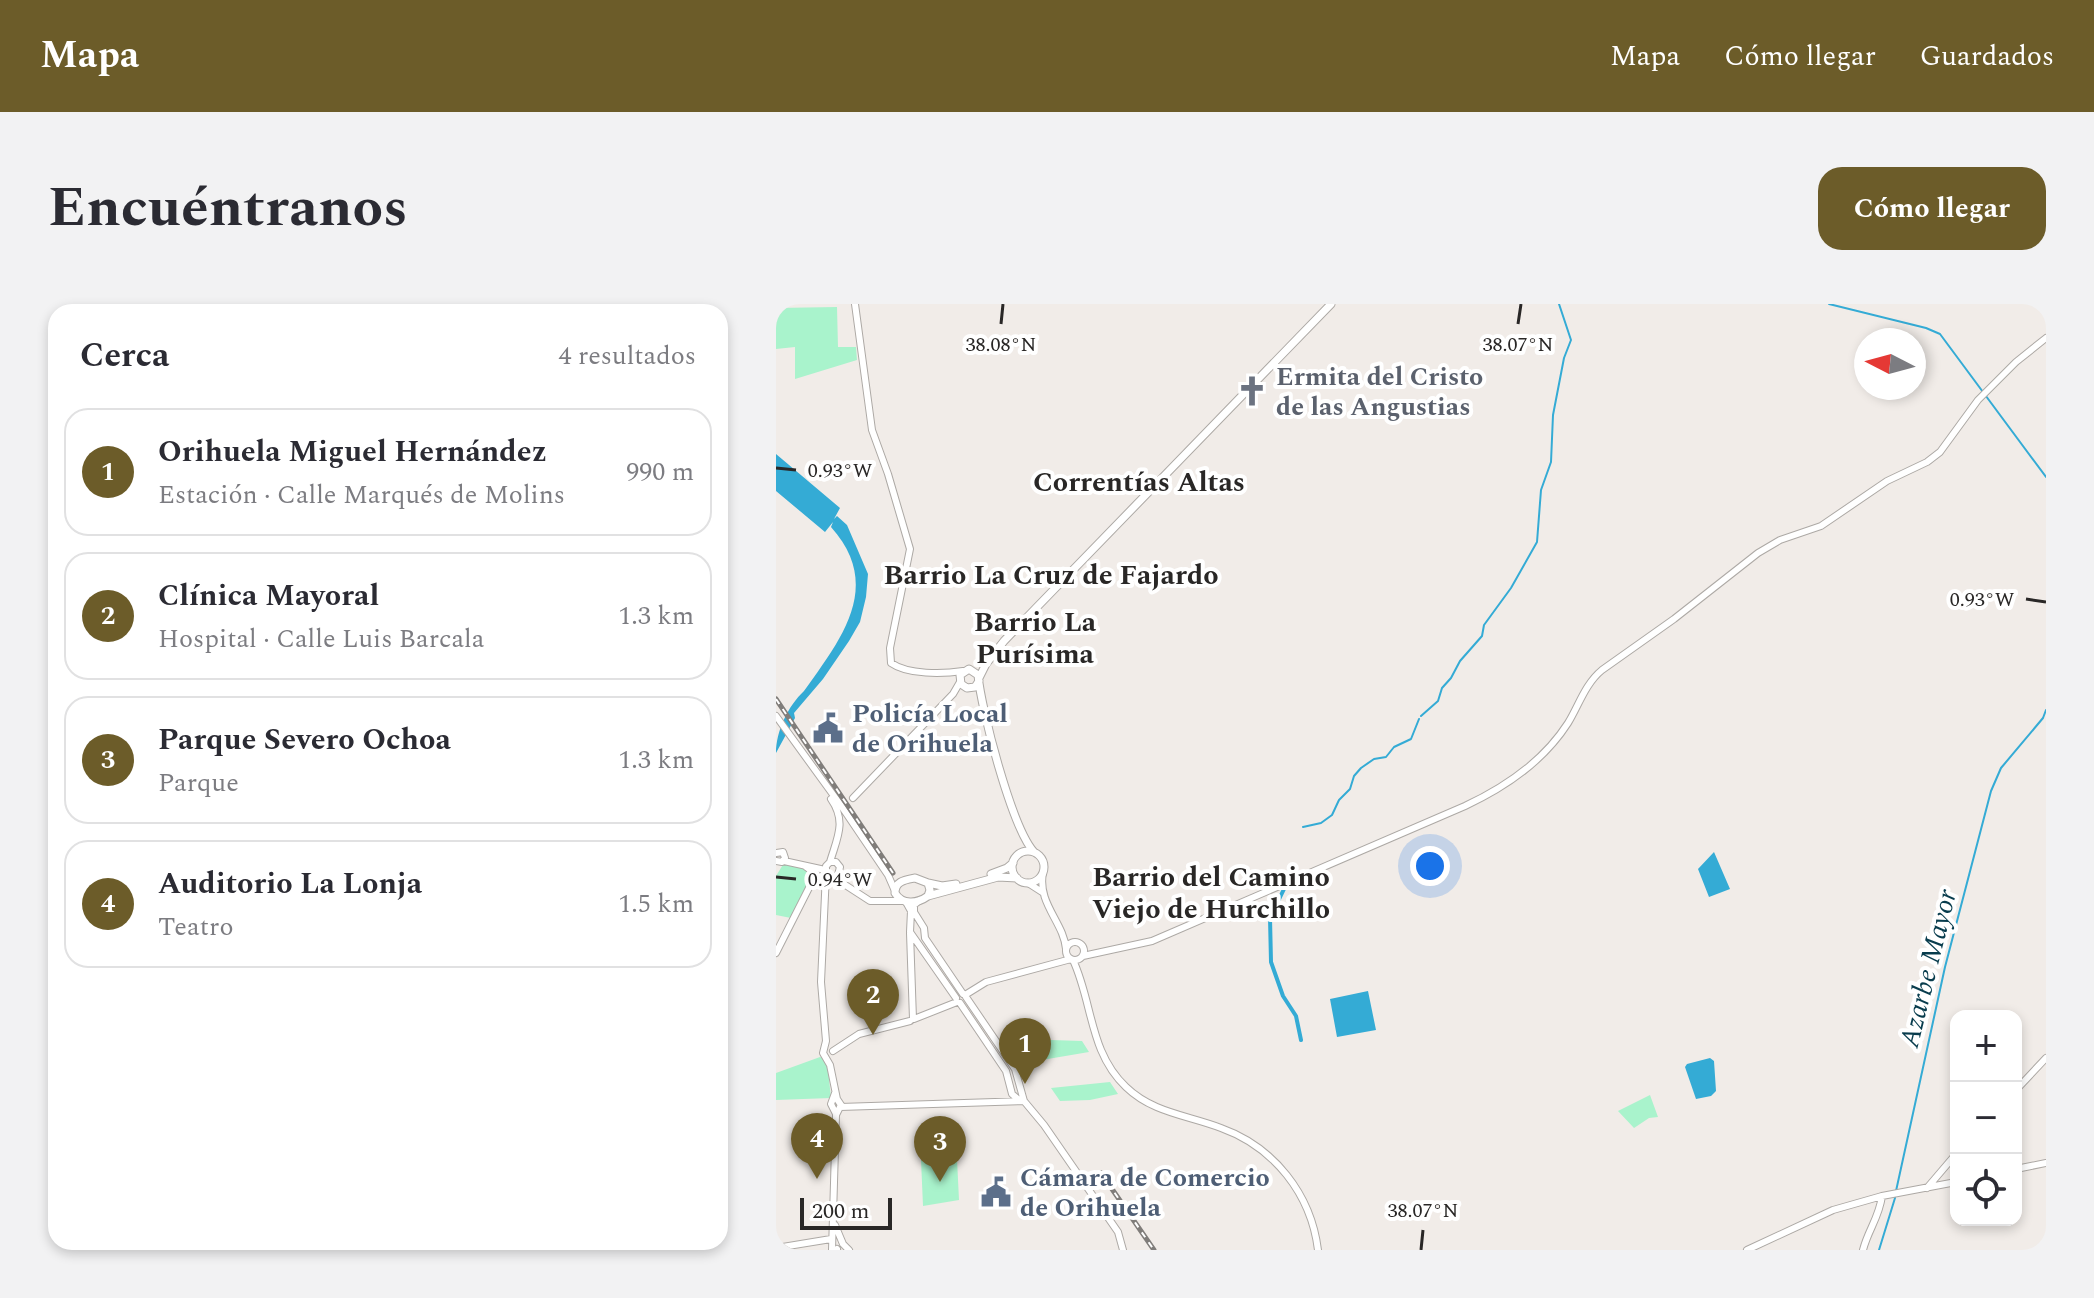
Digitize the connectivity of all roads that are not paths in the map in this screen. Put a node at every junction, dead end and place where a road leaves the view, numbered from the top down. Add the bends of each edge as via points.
1 (855, 304) edge
2 (1331, 304) edge
3 (2046, 338) edge
4 (993, 653) junction
5 (966, 670) junction
6 (951, 673) junction
7 (979, 680) junction
8 (963, 684) junction
9 (776, 717) edge
10 (987, 717) junction
11 (790, 737) junction
12 (818, 780) junction
13 (853, 798) dead end
14 (842, 807) junction
15 (1020, 829) junction
16 (1034, 852) junction
17 (776, 853) edge
18 (1019, 854) junction
19 (782, 860) edge
20 (1013, 863) junction
21 (805, 866) junction
22 (840, 870) junction
23 (828, 872) junction
24 (1043, 873) junction
25 (888, 875) junction
26 (1017, 878) junction
27 (902, 881) junction
28 (844, 882) junction
29 (928, 883) junction
30 (1028, 883) junction
31 (895, 892) junction
32 (1043, 894) junction
33 (924, 898) junction
34 (890, 902) junction
35 (905, 902) junction
36 (1054, 918) junction
37 (911, 923) junction
38 (921, 924) junction
39 (910, 933) junction
40 (925, 938) junction
41 (1079, 943) junction
42 (919, 944) junction
43 (1104, 952) junction
44 (776, 953) edge
45 (1069, 955) junction
46 (1082, 957) junction
47 (910, 958) junction
48 (1083, 987) junction
49 (960, 999) junction
50 (912, 1019) junction
51 (830, 1052) junction
52 (2046, 1058) edge
53 (2022, 1084) edge
54 (1020, 1098) junction
55 (837, 1110) junction
56 (1950, 1161) edge
57 (2046, 1163) edge
58 (2022, 1168) edge
59 (1950, 1183) edge
60 (1927, 1188) junction
61 (1885, 1196) junction
62 (837, 1245) edge
63 (776, 1248) edge
64 (1123, 1250) edge
65 (1318, 1250) edge
66 (1747, 1250) edge
67 (1863, 1250) edge

1 - 6 street via 872,430 910,549 891,663
2 - 4 main road
3 - 43 street via 1986,391 1927,462 1887,481 1821,526 1758,553 1590,679 1562,731 1531,766 1504,785 1152,941
4 - 5 main road
4 - 7 main road
5 - 6 street
5 - 7 main road via 975,670
5 - 8 main road
6 - 8 street
7 - 8 main road via 975,687
7 - 10 main road
8 - 10 main road via 979,698
8 - 13 street
9 - 11 street
10 - 15 main road
11 - 12 street
11 - 14 street
12 - 14 street
12 - 23 street via 841,820
14 - 25 street
15 - 16 main road
15 - 18 main road
16 - 18 main road
16 - 24 main road via 1043,860
17 - 19 street via 781,852
18 - 20 main road
19 - 21 street
19 - 23 street
20 - 26 main road
20 - 29 main road via 947,886
21 - 23 street
21 - 44 street via 816,874
22 - 23 street
22 - 23 street via 838,864
22 - 28 street
23 - 28 street
23 - 51 street via 821,982
24 - 30 main road
24 - 32 street
25 - 27 street
25 - 31 street
26 - 30 main road
26 - 33 main road via 998,877
27 - 29 main road via 921,878
27 - 31 main road
28 - 34 street via 863,898
29 - 33 main road
30 - 32 street
31 - 34 street
31 - 35 main road
32 - 36 street
33 - 35 main road
33 - 38 street via 914,905
34 - 35 street
35 - 37 street
36 - 41 street
36 - 45 street
37 - 38 street
37 - 39 street
38 - 40 street
39 - 42 street
39 - 47 street
40 - 42 street
40 - 49 street
41 - 43 street
41 - 45 street via 1071,942
41 - 46 street via 1085,949
42 - 47 street
42 - 49 street
43 - 46 street
45 - 46 street
45 - 48 street
45 - 49 street via 1060,964 986,982
46 - 48 street
47 - 50 street
48 - 65 street via 1098,1048 1114,1074 1155,1107 1237,1134 1272,1158 1302,1197
49 - 50 street
49 - 54 street via 1015,1069
50 - 51 street via 859,1034
51 - 55 street via 835,1097 841,1102
52 - 53 street
54 - 55 street
54 - 64 street via 1118,1232
55 - 62 street
56 - 60 street
57 - 58 street
59 - 60 street
60 - 61 street
61 - 66 street via 1833,1210
61 - 67 street
62 - 63 street via 812,1241

